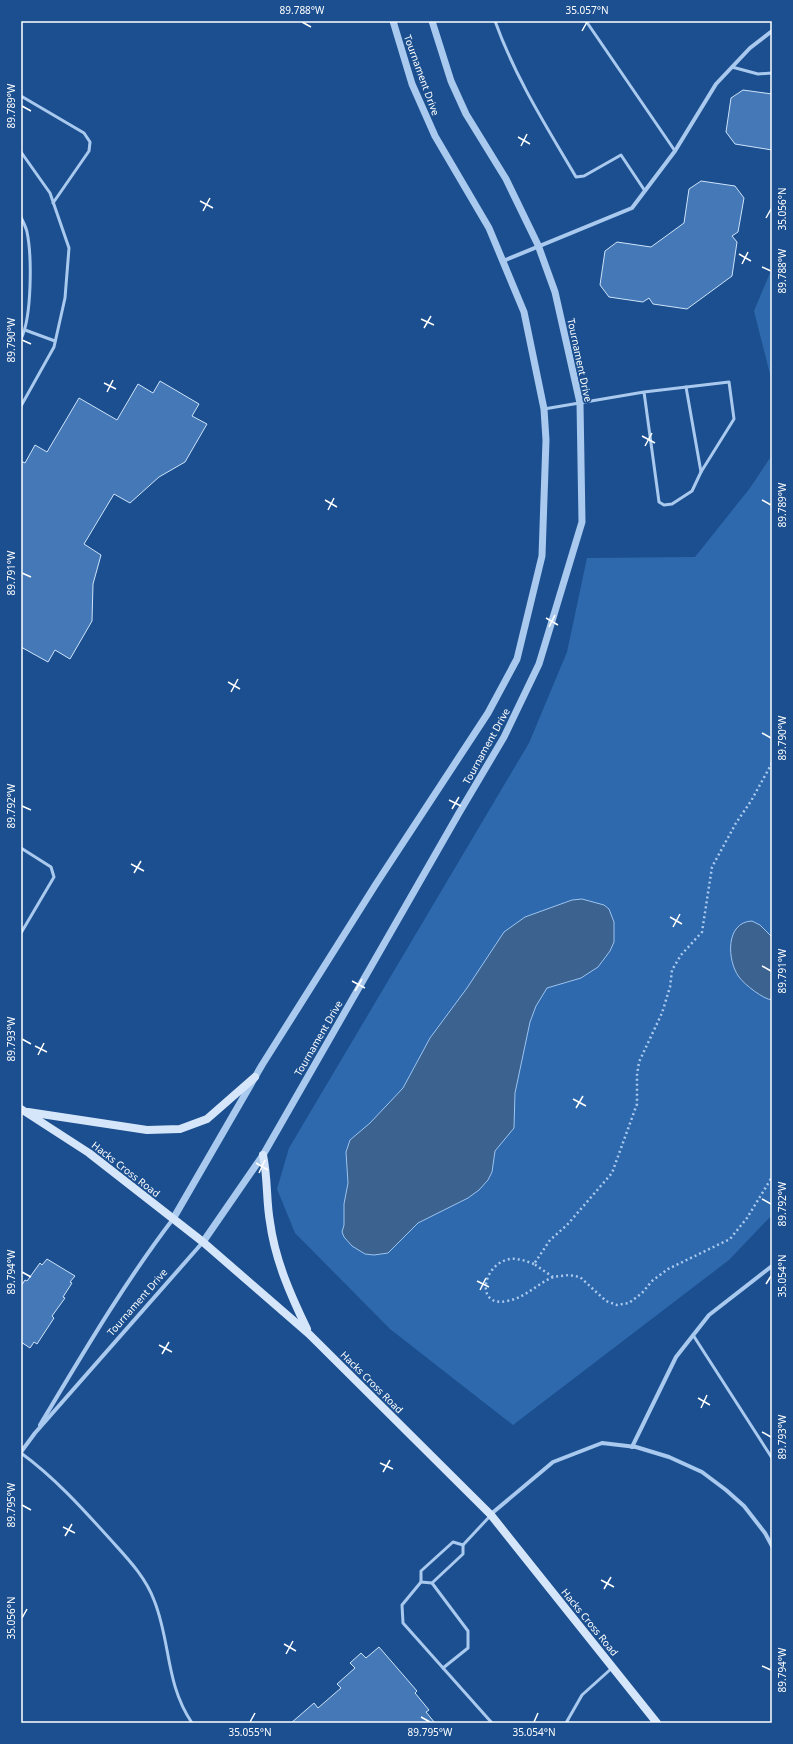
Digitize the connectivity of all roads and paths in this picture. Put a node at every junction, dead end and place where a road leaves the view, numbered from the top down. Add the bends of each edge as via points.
1 (393, 21) edge
2 (432, 21) edge
3 (495, 21) edge
4 (586, 21) edge
5 (772, 31) edge
6 (732, 67) junction
7 (772, 73) edge
8 (21, 96) edge
9 (674, 151) junction
10 (21, 152) edge
11 (645, 191) junction
12 (53, 203) junction
13 (21, 217) edge
14 (538, 245) junction
15 (503, 261) junction
16 (25, 330) junction
17 (21, 339) edge
18 (55, 341) junction
19 (686, 387) junction
20 (644, 392) junction
21 (580, 403) junction
22 (21, 406) edge
23 (544, 409) junction
24 (701, 472) junction
25 (772, 763) edge
26 (21, 848) edge
27 (21, 934) edge
28 (255, 1077) junction
29 (23, 1110) edge
30 (263, 1156) junction
31 (772, 1178) edge
32 (173, 1219) junction
33 (203, 1242) junction
34 (534, 1264) junction
35 (772, 1266) edge
36 (553, 1277) junction
37 (309, 1334) junction
38 (693, 1335) junction
39 (35, 1433) junction
40 (632, 1447) junction
41 (21, 1452) edge
42 (772, 1458) edge
43 (490, 1515) junction
44 (463, 1545) junction
45 (772, 1546) edge
46 (421, 1582) junction
47 (432, 1583) junction
48 (613, 1667) junction
49 (444, 1668) junction
50 (192, 1723) edge
51 (492, 1723) edge
52 (566, 1723) edge
53 (657, 1723) edge

1 - 15 street, Tournament Drive via 412,84 435,136 490,228
2 - 14 street, Tournament Drive via 451,80 466,114 506,179
3 - 11 lane via 506,52 527,95 576,177 584,176 621,155
4 - 9 lane
5 - 6 street via 750,48
6 - 7 lane via 758,74
6 - 9 street via 716,84
8 - 12 lane via 84,132 90,142 89,151
9 - 11 street
10 - 12 lane via 50,194
11 - 14 street via 632,208
12 - 18 lane via 69,248 65,298
13 - 16 lane via 27,231 30,283
14 - 15 street
14 - 21 street, Tournament Drive via 555,292
15 - 23 street, Tournament Drive via 524,312
16 - 17 lane
16 - 18 lane
18 - 22 lane via 54,348
19 - 20 lane
19 - 24 lane
19 - 24 lane via 729,382 734,420
20 - 21 lane
20 - 24 lane via 659,502 664,505 672,504 692,491
21 - 23 lane
21 - 30 street, Tournament Drive via 582,522 539,664 504,737
23 - 28 street, Tournament Drive via 546,440 542,556 517,659 488,713
25 - 34 path via 712,867 702,932 681,955 672,970 662,1013 639,1062 637,1104 612,1173 568,1225 550,1240
26 - 27 lane via 51,867 54,877
28 - 29 main road via 207,1119 180,1129 147,1130
28 - 32 street, Tournament Drive
29 - 32 main road, Hacks Cross Road via 89,1153
30 - 33 street, Tournament Drive
30 - 37 main road via 267,1172 270,1223 280,1263 291,1297
31 - 36 path via 747,1218 730,1239 668,1269 630,1303 618,1305 606,1301 580,1277
32 - 33 main road, Hacks Cross Road
32 - 39 street, Tournament Drive via 156,1240
33 - 37 main road, Hacks Cross Road
33 - 39 street, Tournament Drive
34 - 36 path
34 - 36 path via 515,1259 500,1262 488,1277 488,1296 495,1301 508,1301 528,1293
35 - 38 street via 709,1315
37 - 43 main road, Hacks Cross Road
38 - 40 street via 676,1357
38 - 42 lane
39 - 41 street, Tournament Drive
40 - 43 street via 602,1443 553,1462
40 - 45 street via 669,1456 702,1472 744,1506
41 - 50 lane via 40,1467 87,1514 133,1564 147,1584 159,1615 175,1687 182,1707
43 - 44 lane
43 - 48 main road, Hacks Cross Road
44 - 46 lane via 453,1542 421,1570
44 - 47 lane via 463,1554
46 - 47 lane
46 - 49 lane via 402,1605 403,1622
47 - 49 lane via 468,1631 468,1648
48 - 52 lane via 582,1695
48 - 53 main road, Hacks Cross Road
49 - 51 lane

